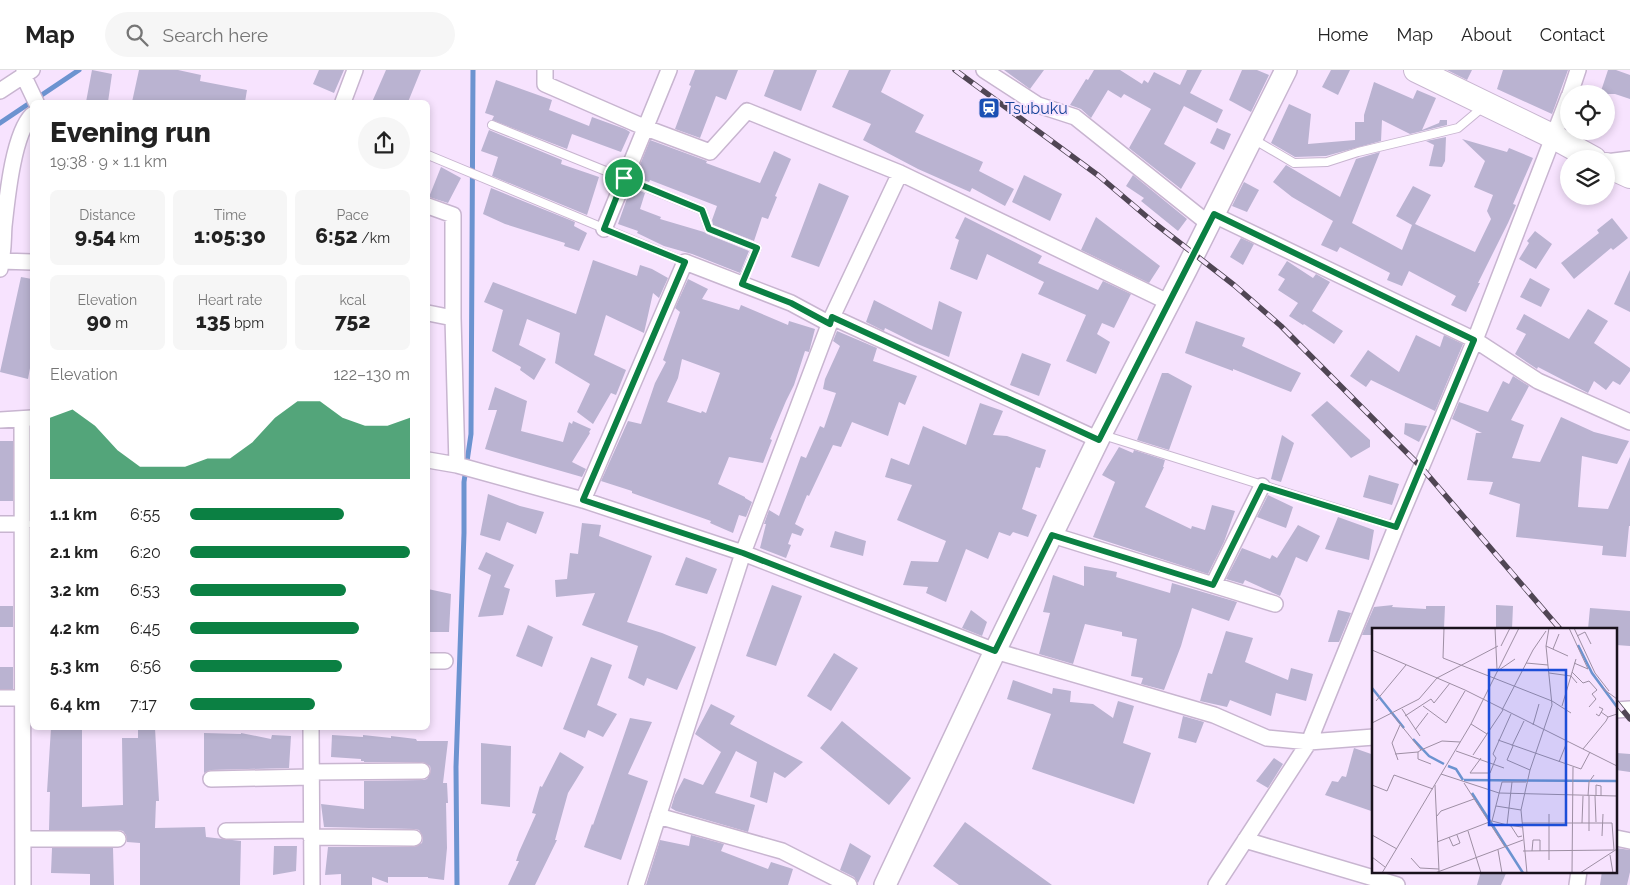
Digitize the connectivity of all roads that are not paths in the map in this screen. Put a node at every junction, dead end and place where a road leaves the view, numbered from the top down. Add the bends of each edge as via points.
1 (355, 70) edge
2 (545, 70) edge
3 (669, 70) edge
4 (984, 70) edge
5 (1286, 70) edge
6 (1416, 70) edge
7 (1578, 70) edge
8 (27, 74) edge
9 (1573, 85) edge
10 (0, 91) edge
11 (35, 100) edge
12 (344, 100) edge
13 (1486, 104) junction
14 (30, 118) edge
15 (1560, 120) edge
16 (492, 125) dead end
17 (646, 128) junction
18 (1554, 137) junction
19 (1252, 138) junction
20 (1578, 150) edge
21 (430, 156) edge
22 (1630, 159) edge
23 (1615, 162) edge
24 (1615, 168) edge
25 (900, 173) junction
26 (1630, 176) edge
27 (624, 178) junction
28 (430, 207) edge
29 (1212, 219) junction
30 (604, 229) junction
31 (30, 262) edge
32 (685, 262) junction
33 (0, 265) edge
34 (742, 284) junction
35 (1168, 302) junction
36 (430, 313) edge
37 (453, 318) junction
38 (831, 320) junction
39 (1474, 340) junction
40 (27, 419) edge
41 (0, 420) edge
42 (1630, 422) edge
43 (1100, 437) junction
44 (430, 460) edge
45 (457, 465) junction
46 (1262, 486) junction
47 (583, 500) junction
48 (0, 524) edge
49 (23, 524) junction
50 (1396, 527) junction
51 (1052, 535) junction
52 (743, 553) junction
53 (1213, 585) junction
54 (28, 599) edge
55 (1275, 604) dead end
56 (995, 651) junction
57 (430, 661) edge
58 (445, 661) dead end
59 (0, 698) edge
60 (28, 698) edge
61 (311, 730) edge
62 (1372, 737) edge
63 (1309, 742) junction
64 (422, 771) dead end
65 (311, 775) junction
66 (211, 779) dead end
67 (658, 816) junction
68 (226, 831) dead end
69 (311, 833) junction
70 (414, 838) dead end
71 (24, 839) junction
72 (118, 839) dead end
73 (1245, 840) junction
74 (1579, 872) edge
75 (24, 885) edge
76 (312, 885) edge
77 (636, 885) edge
78 (849, 885) edge
79 (885, 885) edge
80 (1216, 885) edge
81 (1397, 885) edge
82 (1577, 885) edge

1 - 12 street
2 - 17 street via 545,84
3 - 17 street
4 - 29 street via 1038,106 1076,118
5 - 19 street
6 - 13 main road
7 - 9 street
8 - 10 street
8 - 11 street
13 - 18 main road
13 - 19 lane via 1458,128 1327,162 1294,163
14 - 33 street via 17,146
15 - 18 street
16 - 27 lane
17 - 25 street via 710,152 747,112
17 - 27 street
18 - 20 main road
18 - 39 street
19 - 29 street
21 - 30 lane
22 - 23 street
24 - 26 main road
25 - 35 street
25 - 38 street
27 - 30 street
27 - 34 lane via 702,210 709,229 757,248
28 - 37 street via 453,215
29 - 35 street
29 - 39 street
30 - 32 lane
31 - 33 street
32 - 34 street
32 - 47 street
34 - 38 street
35 - 43 street
36 - 37 street
37 - 45 street
38 - 43 street
38 - 52 street
39 - 42 street via 1538,381
39 - 50 street
40 - 41 street
40 - 49 street
43 - 46 lane
43 - 51 street
44 - 45 street
45 - 47 street
46 - 50 lane
46 - 53 street
47 - 52 street
48 - 49 street
49 - 54 street
50 - 63 street
51 - 53 street
51 - 56 street
52 - 56 street
52 - 67 street
53 - 55 street
54 - 60 street
56 - 63 street via 1214,714 1267,738
56 - 79 street
57 - 58 street
59 - 60 street
60 - 71 street
61 - 65 street
62 - 63 street
63 - 73 street
64 - 65 street
65 - 66 street
65 - 69 street
67 - 77 street
67 - 78 street via 782,851
68 - 69 street
69 - 70 street
69 - 76 street
71 - 72 street
71 - 75 street
73 - 80 street
73 - 81 street
74 - 82 street

